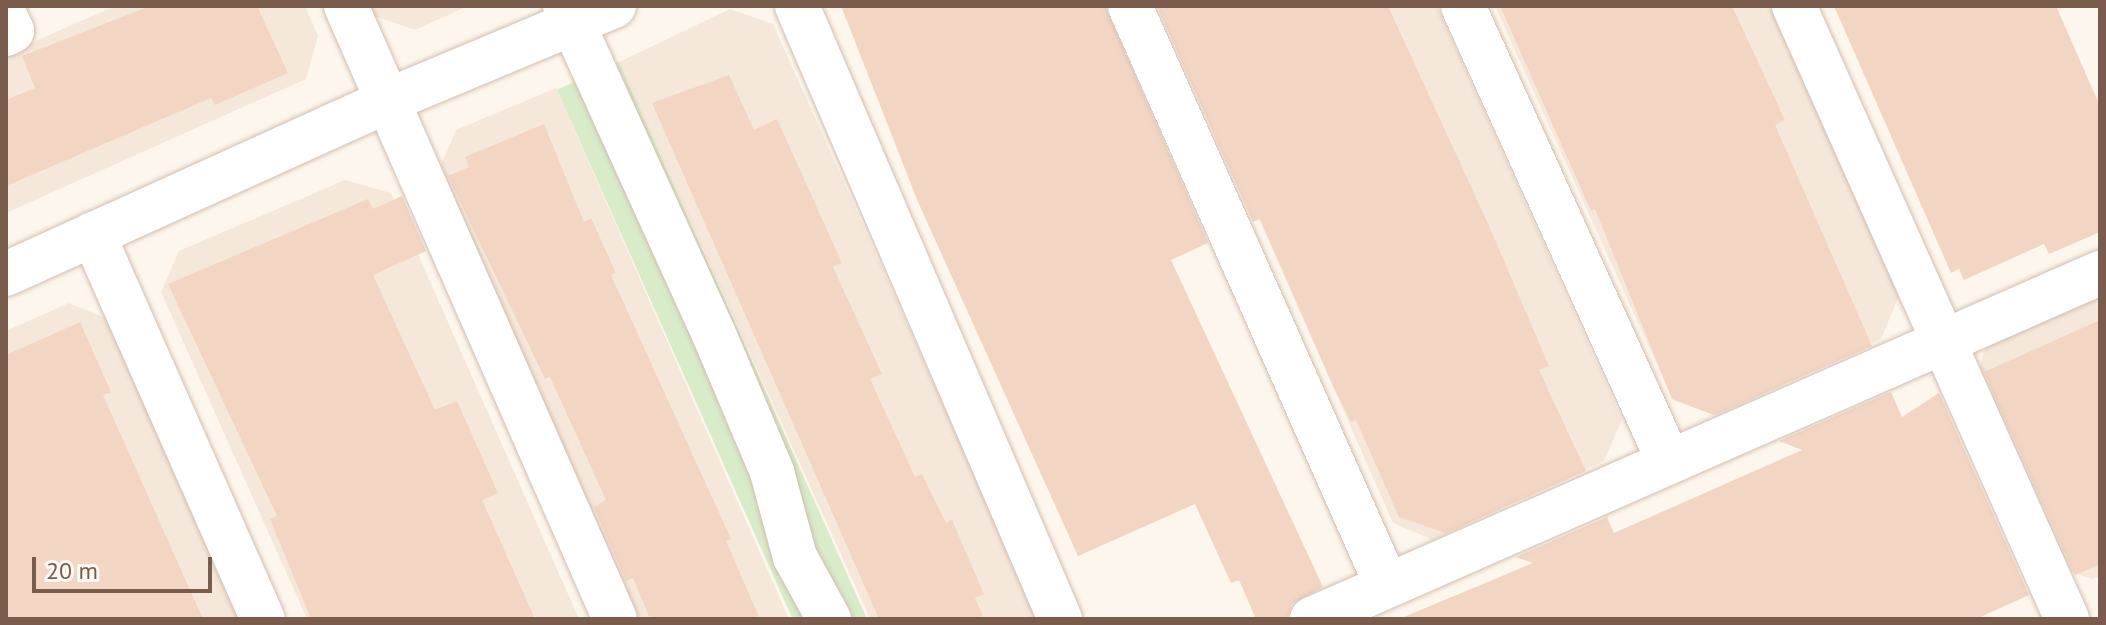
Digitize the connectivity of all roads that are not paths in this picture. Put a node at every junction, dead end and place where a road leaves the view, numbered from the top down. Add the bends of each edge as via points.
1 (346, 6) edge
2 (614, 6) edge
3 (797, 6) edge
4 (1130, 6) edge
5 (1463, 6) edge
6 (1794, 6) edge
7 (569, 15) edge
8 (6, 18) edge
9 (6, 34) edge
10 (389, 100) junction
11 (93, 234) junction
12 (2100, 273) edge
13 (6, 274) edge
14 (1943, 342) junction
15 (1669, 462) junction
16 (1387, 586) junction
17 (2100, 606) edge
18 (263, 619) edge
19 (615, 619) edge
20 (829, 619) edge
21 (1060, 619) edge
22 (1312, 619) edge
23 (2069, 619) edge

1 - 10 street
2 - 7 street
3 - 21 street
4 - 16 street
5 - 15 street
6 - 14 street
7 - 10 street
7 - 20 street via 713,332 772,472 795,557
8 - 9 street via 12,31
10 - 11 street
10 - 19 street
11 - 13 street
11 - 18 street
12 - 14 street
14 - 15 street
14 - 23 street
15 - 16 street
16 - 22 street
17 - 23 street

